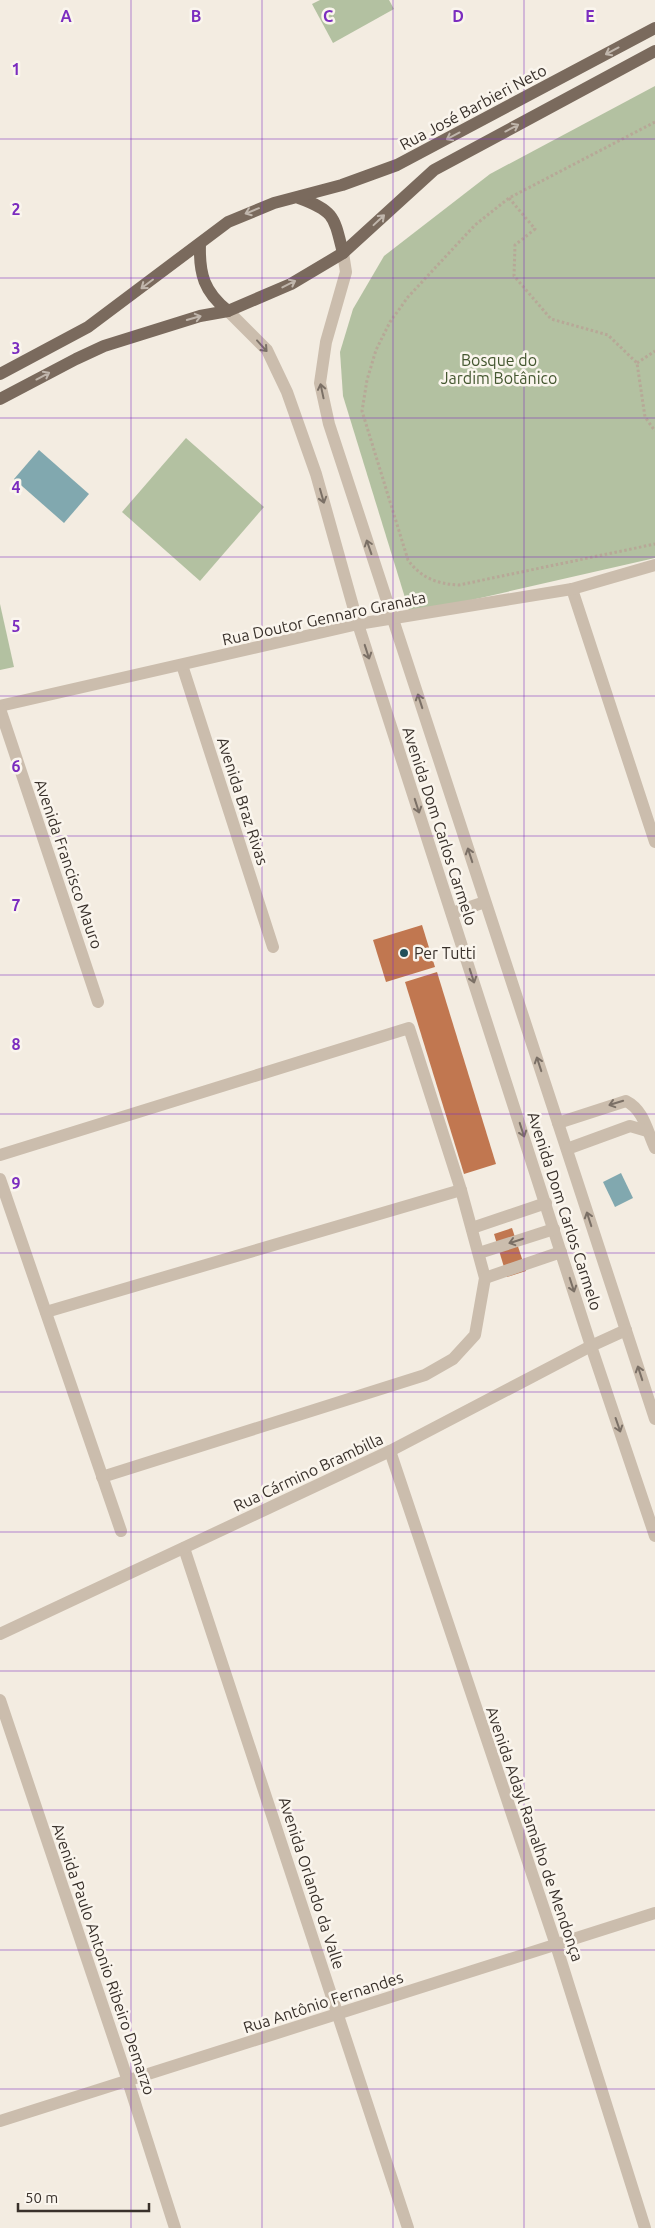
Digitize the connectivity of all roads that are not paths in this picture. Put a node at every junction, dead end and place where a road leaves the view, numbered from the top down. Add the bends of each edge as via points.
1 (655, 28) edge
2 (655, 51) edge
3 (299, 198) junction
4 (200, 244) junction
5 (343, 253) junction
6 (228, 311) junction
7 (0, 374) edge
8 (0, 399) edge
9 (655, 565) edge
10 (572, 589) junction
11 (392, 618) junction
12 (358, 624) junction
13 (182, 665) junction
14 (0, 707) edge
15 (655, 842) edge
16 (486, 902) junction
17 (452, 913) junction
18 (273, 948) dead end
19 (98, 1002) dead end
20 (558, 1123) junction
21 (647, 1131) junction
22 (655, 1148) edge
23 (566, 1149) junction
24 (0, 1155) edge
25 (0, 1179) edge
26 (461, 1190) junction
27 (546, 1203) junction
28 (472, 1228) junction
29 (554, 1229) junction
30 (561, 1252) junction
31 (479, 1253) junction
32 (485, 1278) junction
33 (46, 1312) junction
34 (626, 1330) junction
35 (591, 1346) junction
36 (655, 1419) edge
37 (390, 1452) junction
38 (102, 1477) junction
39 (121, 1531) dead end
40 (655, 1536) edge
41 (184, 1548) junction
42 (0, 1634) edge
43 (0, 1700) edge
44 (655, 1913) edge
45 (556, 1946) junction
46 (339, 2014) junction
47 (128, 2081) junction
48 (0, 2121) edge
49 (175, 2228) edge
50 (408, 2228) edge
51 (645, 2228) edge

1 -> 3 main road, Rua José Barbieri Neto via 397,165
5 -> 2 main road via 434,170
3 -> 4 main road, Rua José Barbieri Neto via 250,211 228,222
3 - 5 main road via 323,207 334,220
4 - 6 main road via 199,262 204,282 214,299
4 -> 7 main road via 88,327
6 -> 5 main road via 292,284
11 -> 5 street, Avenida Dom Carlos Carmelo via 329,424 320,383 326,342 346,272
8 -> 6 main road via 104,346 200,316
6 -> 12 street, Avenida Dom Carlos Carmelo via 267,350 288,392 316,474
9 - 10 street, Rua Doutor Gennaro Granata
10 - 11 street, Rua Doutor Gennaro Granata
10 - 15 street
11 - 12 street, Rua Doutor Gennaro Granata
16 -> 11 street, Avenida Dom Carlos Carmelo
12 - 13 street, Rua Doutor Gennaro Granata
12 -> 17 street, Avenida Dom Carlos Carmelo
13 - 14 street, Rua Doutor Gennaro Granata
13 - 18 street, Avenida Braz Rivas
14 - 19 street, Avenida Francisco Mauro
16 - 17 street
20 -> 16 street, Avenida Dom Carlos Carmelo
17 -> 27 street, Avenida Dom Carlos Carmelo
21 -> 20 street via 637,1108 622,1100
20 - 23 street, Avenida Dom Carlos Carmelo
21 - 22 street
21 - 23 street via 630,1126
34 -> 23 street, Avenida Dom Carlos Carmelo
24 - 26 street via 409,1028
25 - 33 street
26 - 28 street
26 - 33 street
27 - 28 street
27 - 29 street, Avenida Dom Carlos Carmelo
28 - 31 street
29 - 30 street, Avenida Dom Carlos Carmelo
29 -> 31 street
30 - 32 street
30 -> 35 street, Avenida Dom Carlos Carmelo
31 - 32 street
32 - 38 street via 475,1335 453,1359 426,1375
33 - 38 street
34 - 35 street, Rua Cármino Brambilla
36 -> 34 street, Avenida Dom Carlos Carmelo
35 - 37 street, Rua Cármino Brambilla
35 -> 40 street, Avenida Dom Carlos Carmelo
37 - 41 street, Rua Cármino Brambilla
37 - 45 street, Avenida Adayl Ramalho de Mendonça
38 - 39 street
41 - 42 street, Rua Cármino Brambilla
41 - 46 street, Avenida Orlando da Valle
43 - 47 street, Avenida Paulo Antonio Ribeiro Demarzo
44 - 45 street, Rua Antônio Fernandes
45 - 46 street, Rua Antônio Fernandes
45 - 51 street, Avenida Adayl Ramalho de Mendonça
46 - 47 street, Rua Antônio Fernandes
46 - 50 street, Avenida Orlando da Valle
47 - 48 street, Rua Antônio Fernandes
47 - 49 street, Avenida Paulo Antonio Ribeiro Demarzo

